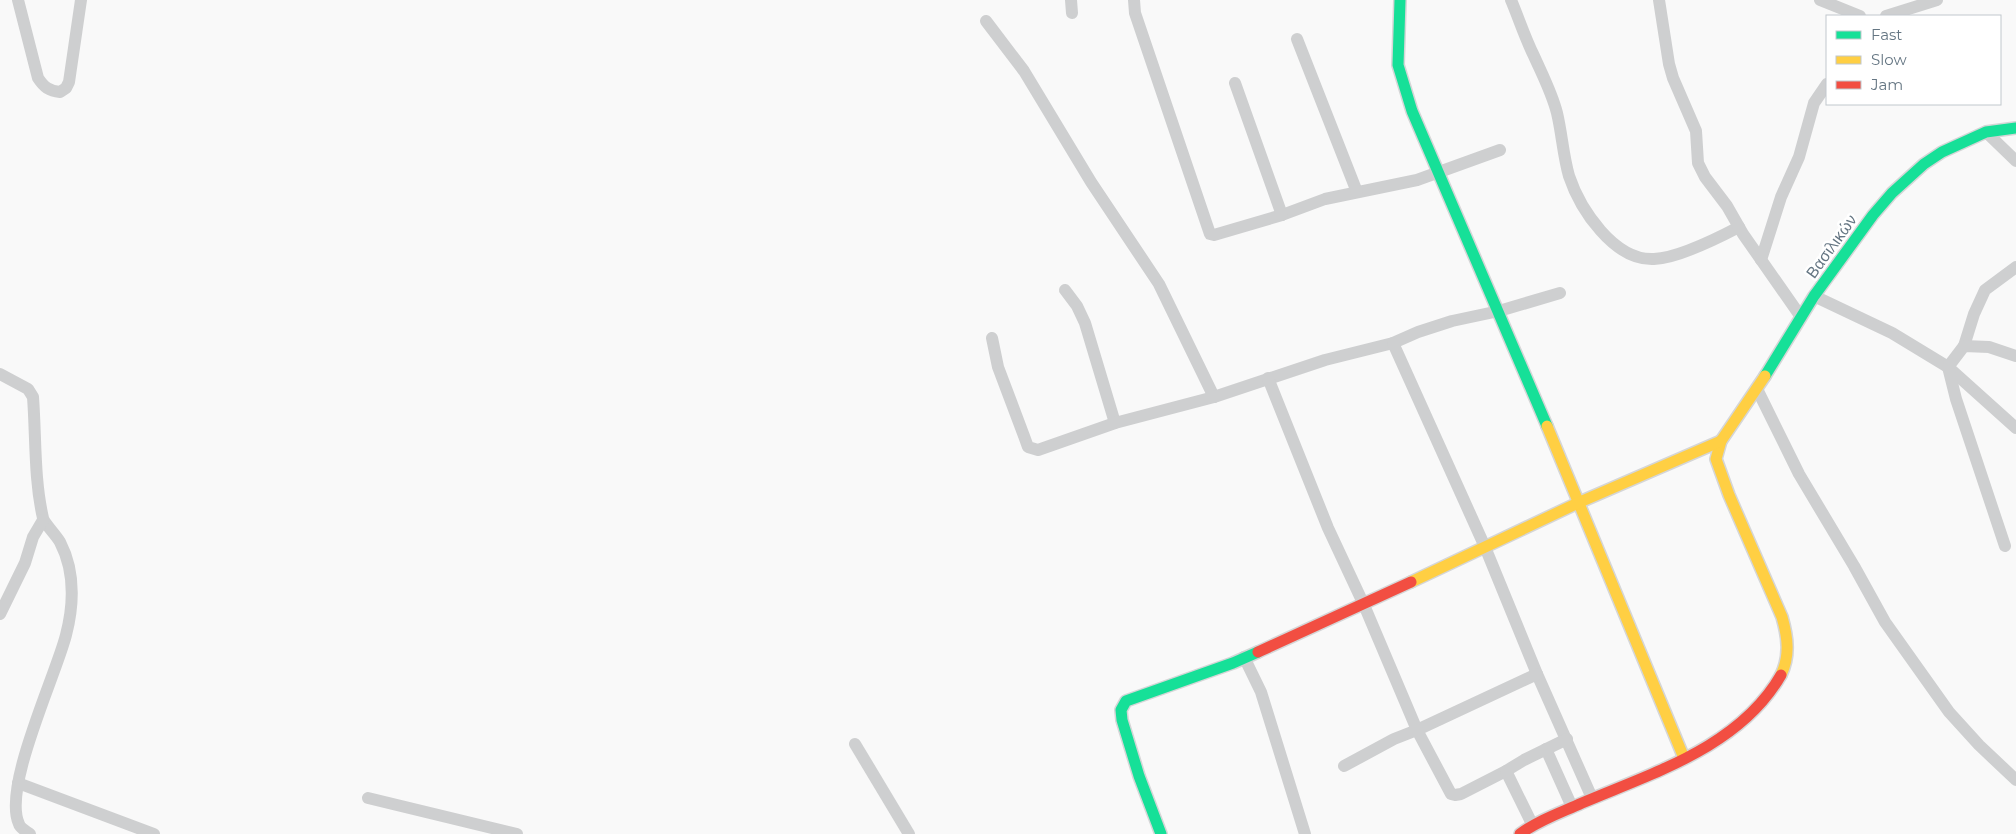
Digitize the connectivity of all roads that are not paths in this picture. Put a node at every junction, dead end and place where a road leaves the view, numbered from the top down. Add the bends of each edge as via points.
1 (18, 0) edge
2 (81, 0) edge
3 (1071, 0) edge
4 (1134, 0) edge
5 (1400, 0) edge
6 (1511, 0) edge
7 (1659, 0) edge
8 (1820, 0) edge
9 (1937, 0) edge
10 (1072, 13) dead end
11 (1858, 15) edge
12 (1889, 15) edge
13 (986, 21) dead end
14 (1297, 39) dead end
15 (1235, 83) dead end
16 (1826, 85) edge
17 (2016, 128) edge
18 (1986, 132) junction
19 (1500, 150) dead end
20 (2016, 161) edge
21 (1437, 172) junction
22 (1357, 192) junction
23 (1282, 215) junction
24 (1739, 227) junction
25 (1761, 260) junction
26 (2016, 267) edge
27 (1065, 290) dead end
28 (1560, 293) dead end
29 (1814, 296) junction
30 (1499, 310) junction
31 (1801, 317) junction
32 (992, 338) dead end
33 (1393, 343) junction
34 (1964, 346) junction
35 (2016, 356) edge
36 (1948, 367) junction
37 (0, 374) edge
38 (1268, 378) junction
39 (1757, 389) junction
40 (1214, 397) junction
41 (1115, 423) junction
42 (2016, 428) edge
43 (1721, 441) junction
44 (1580, 502) junction
45 (44, 520) junction
46 (2005, 546) dead end
47 (1485, 547) junction
48 (1364, 604) junction
49 (0, 614) edge
50 (1244, 657) junction
51 (1537, 674) junction
52 (1417, 730) junction
53 (1568, 739) junction
54 (855, 744) dead end
55 (1546, 749) junction
56 (1684, 758) junction
57 (1344, 766) dead end
58 (1506, 771) junction
59 (2016, 780) edge
60 (18, 783) junction
61 (368, 798) dead end
62 (1592, 798) junction
63 (1572, 807) junction
64 (1533, 826) junction
65 (16, 829) edge
66 (30, 834) edge
67 (154, 834) edge
68 (517, 834) edge
69 (909, 834) edge
70 (1160, 834) edge
71 (1305, 834) edge
72 (1520, 834) edge

1 - 2 street via 38,78 43,86 60,92 69,82
3 - 10 street
4 - 23 street via 1207,230 1214,235
5 - 21 street via 1397,52 1401,80
6 - 24 street via 1557,112 1570,178 1580,203 1602,234 1635,255 1654,259 1711,242
7 - 24 street via 1669,64 1696,131 1698,163
8 - 11 street
9 - 12 street
13 - 40 street via 1024,71 1091,182 1160,284
14 - 22 street
15 - 23 street
16 - 25 street via 1814,103 1799,157 1781,197
17 - 18 street, Βασιλικών
18 - 20 street
18 - 29 street, Βασιλικών via 1942,152 1907,178 1873,215
19 - 21 street
21 - 22 street via 1417,180
21 - 30 street
22 - 23 street via 1324,199
24 - 25 street
25 - 31 street
26 - 34 street via 1985,290
27 - 41 street via 1085,323
28 - 30 street
29 - 31 street, Βασιλικών
29 - 36 street via 1892,333
30 - 33 street via 1452,321
30 - 44 street
31 - 39 street, Βασιλικών
32 - 41 street via 998,368 1028,447 1038,450
33 - 38 street
33 - 47 street
34 - 35 street via 1989,347
34 - 36 street
36 - 42 street
36 - 46 street
37 - 45 street via 28,389 33,397
38 - 40 street
38 - 48 street via 1328,528
39 - 43 street, Βασιλικών
39 - 59 street via 1799,474 1886,622 1949,712
40 - 41 street
43 - 44 street
43 - 56 street via 1716,459 1718,468 1777,602 1788,644 1787,661 1779,679 1750,716 1732,731
44 - 47 street
44 - 56 street
45 - 49 street
45 - 60 street via 54,531 69,567 72,588 70,615 66,637 34,724
47 - 48 street
47 - 51 street
48 - 50 street
48 - 52 street
50 - 70 street via 1126,701 1121,710 1139,776
50 - 71 street via 1261,692
51 - 52 street
51 - 53 street
52 - 57 street
52 - 58 street via 1450,794 1462,794
53 - 55 street
53 - 62 street
54 - 69 street
55 - 58 street
55 - 63 street
56 - 62 street
58 - 64 street
60 - 65 street
60 - 67 street
61 - 68 street
62 - 63 street
63 - 64 street
64 - 72 street
65 - 66 street

